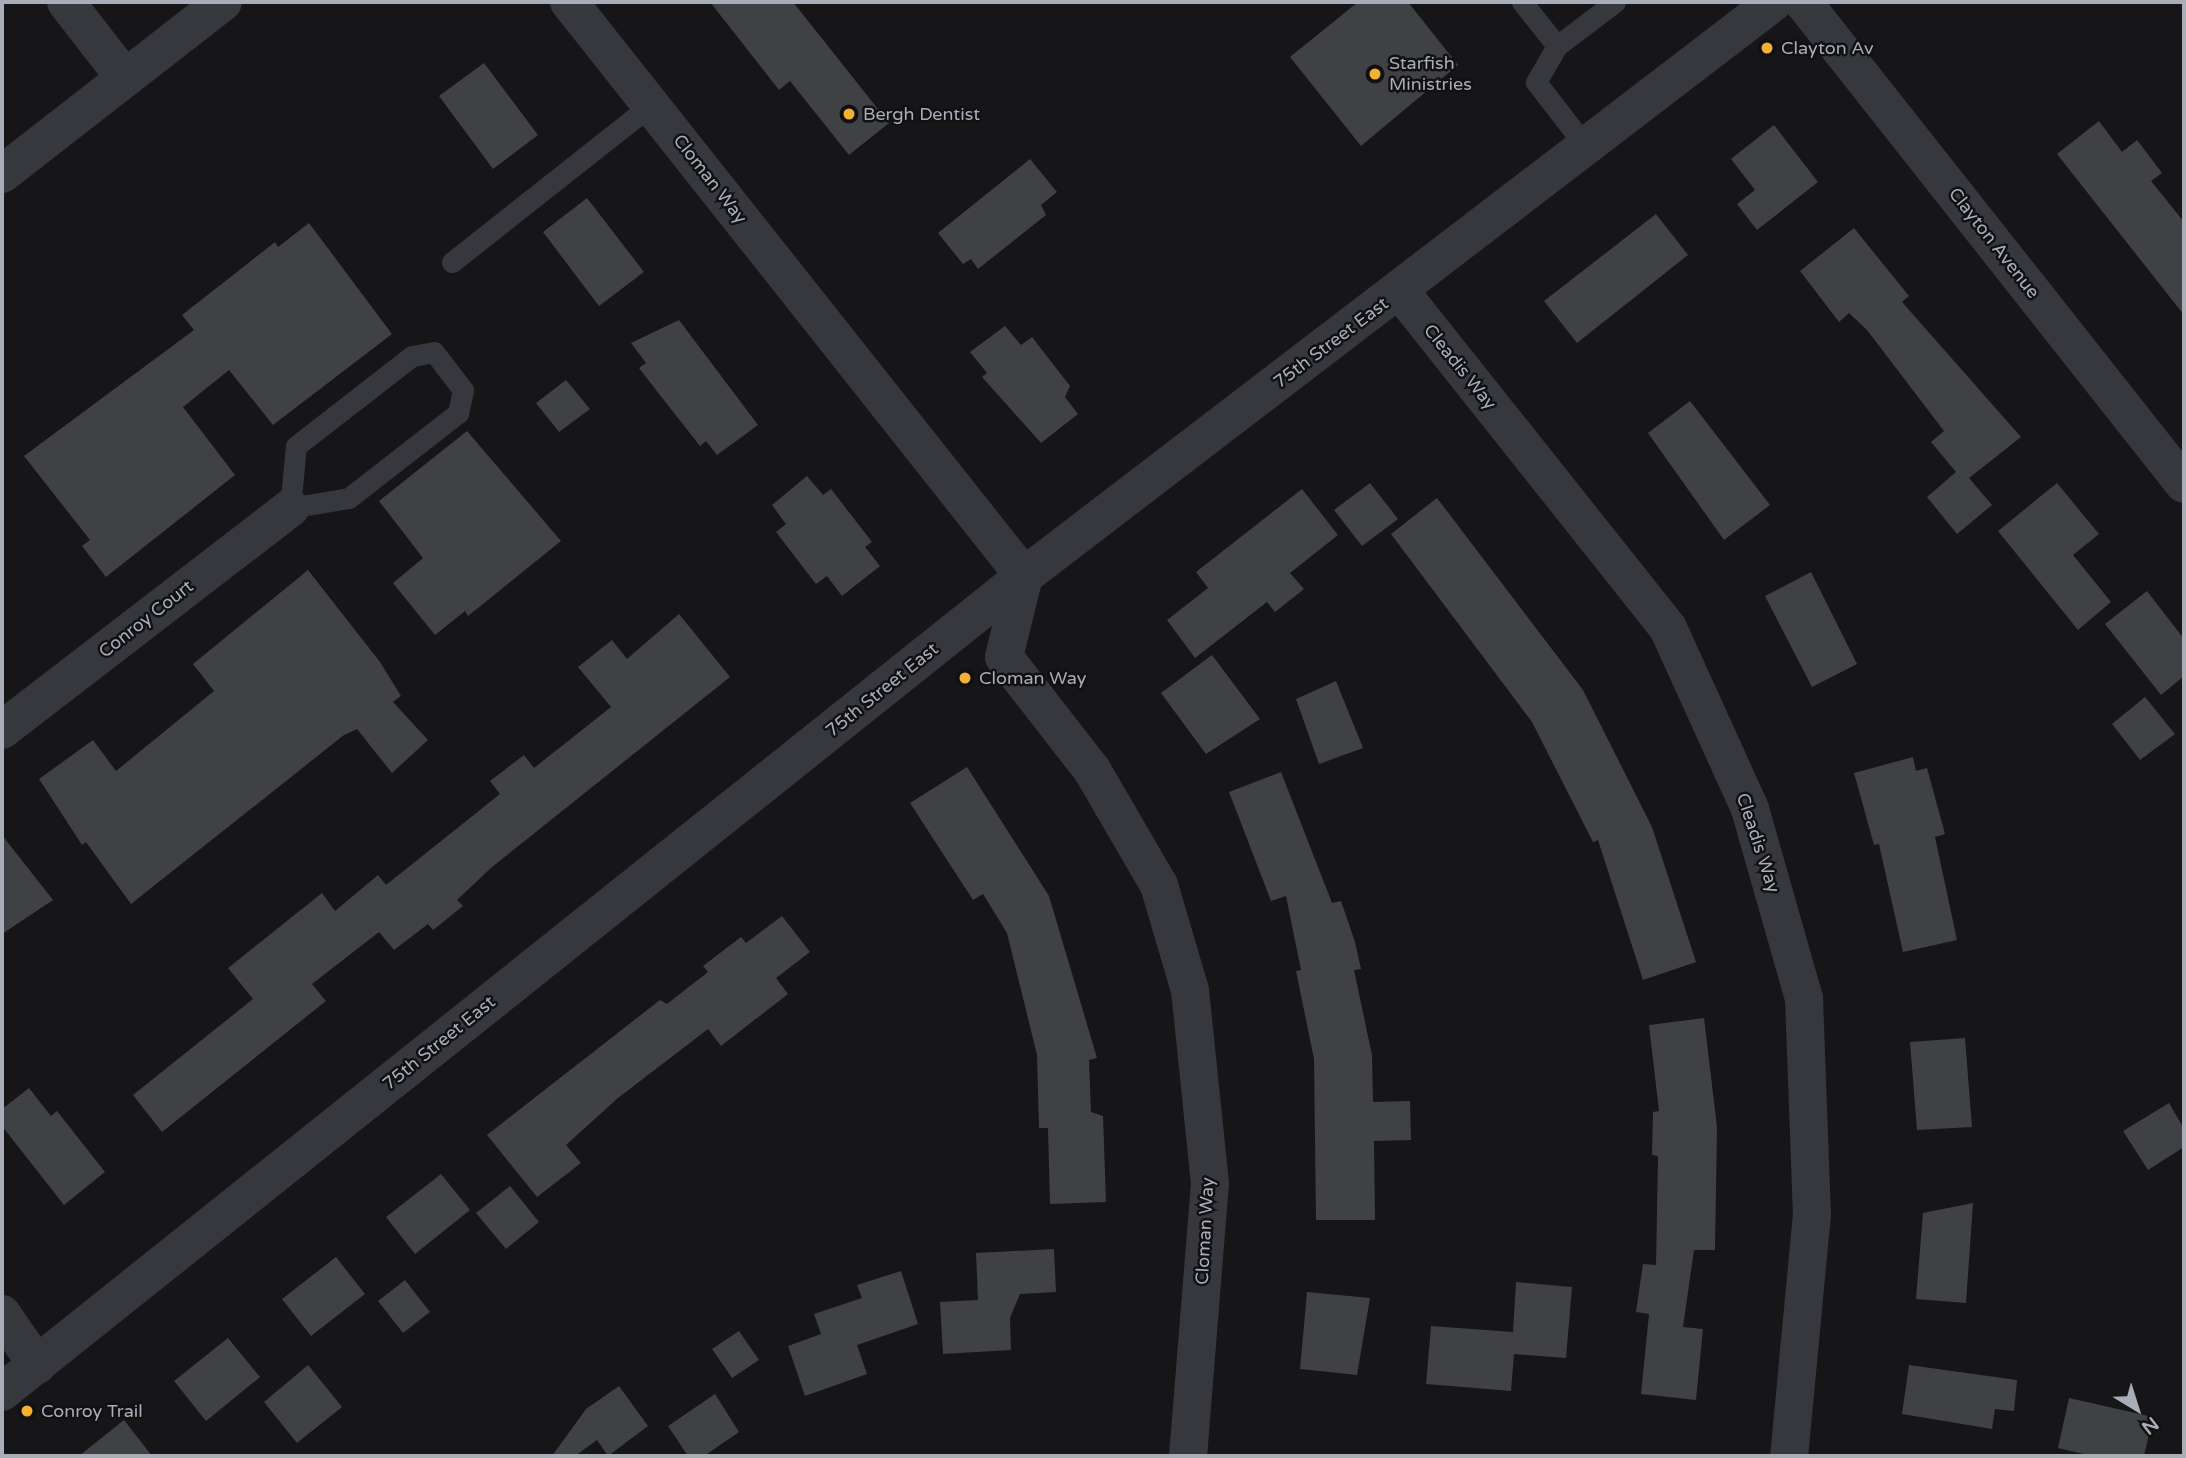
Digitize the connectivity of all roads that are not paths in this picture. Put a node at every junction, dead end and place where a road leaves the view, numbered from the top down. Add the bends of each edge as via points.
1 (66, 2) edge
2 (223, 2) edge
3 (569, 2) edge
4 (1522, 2) edge
5 (1615, 2) edge
6 (1774, 2) edge
7 (1803, 2) edge
8 (1557, 46) junction
9 (125, 78) junction
10 (651, 105) junction
11 (1586, 147) junction
12 (2, 174) edge
13 (452, 262) dead end
14 (1400, 291) junction
15 (2184, 484) edge
16 (290, 508) junction
17 (1024, 576) junction
18 (2, 730) edge
19 (2, 1314) edge
20 (37, 1365) junction
21 (2, 1392) edge
22 (1188, 1456) edge
23 (1789, 1456) edge

1 - 9 street
2 - 9 street
3 - 10 street, Cloman Way
4 - 8 lane
5 - 8 lane
6 - 11 street, 75th Street East
7 - 15 street, Clayton Avenue
8 - 11 lane via 1536,82
9 - 12 street
10 - 13 lane
10 - 17 street, Cloman Way
11 - 14 street, 75th Street East
14 - 17 street, 75th Street East
14 - 23 street, Cleadis Way via 1668,628 1750,808 1804,998 1812,1214
16 - 16 lane via 349,498 458,413 463,390 434,352 412,356 296,446
16 - 18 street, Conroy Court
17 - 20 street, 75th Street East
17 - 22 street, Cloman Way via 1004,657 1092,770 1159,885 1191,990 1210,1183
19 - 20 street
20 - 21 street, 75th Street East

